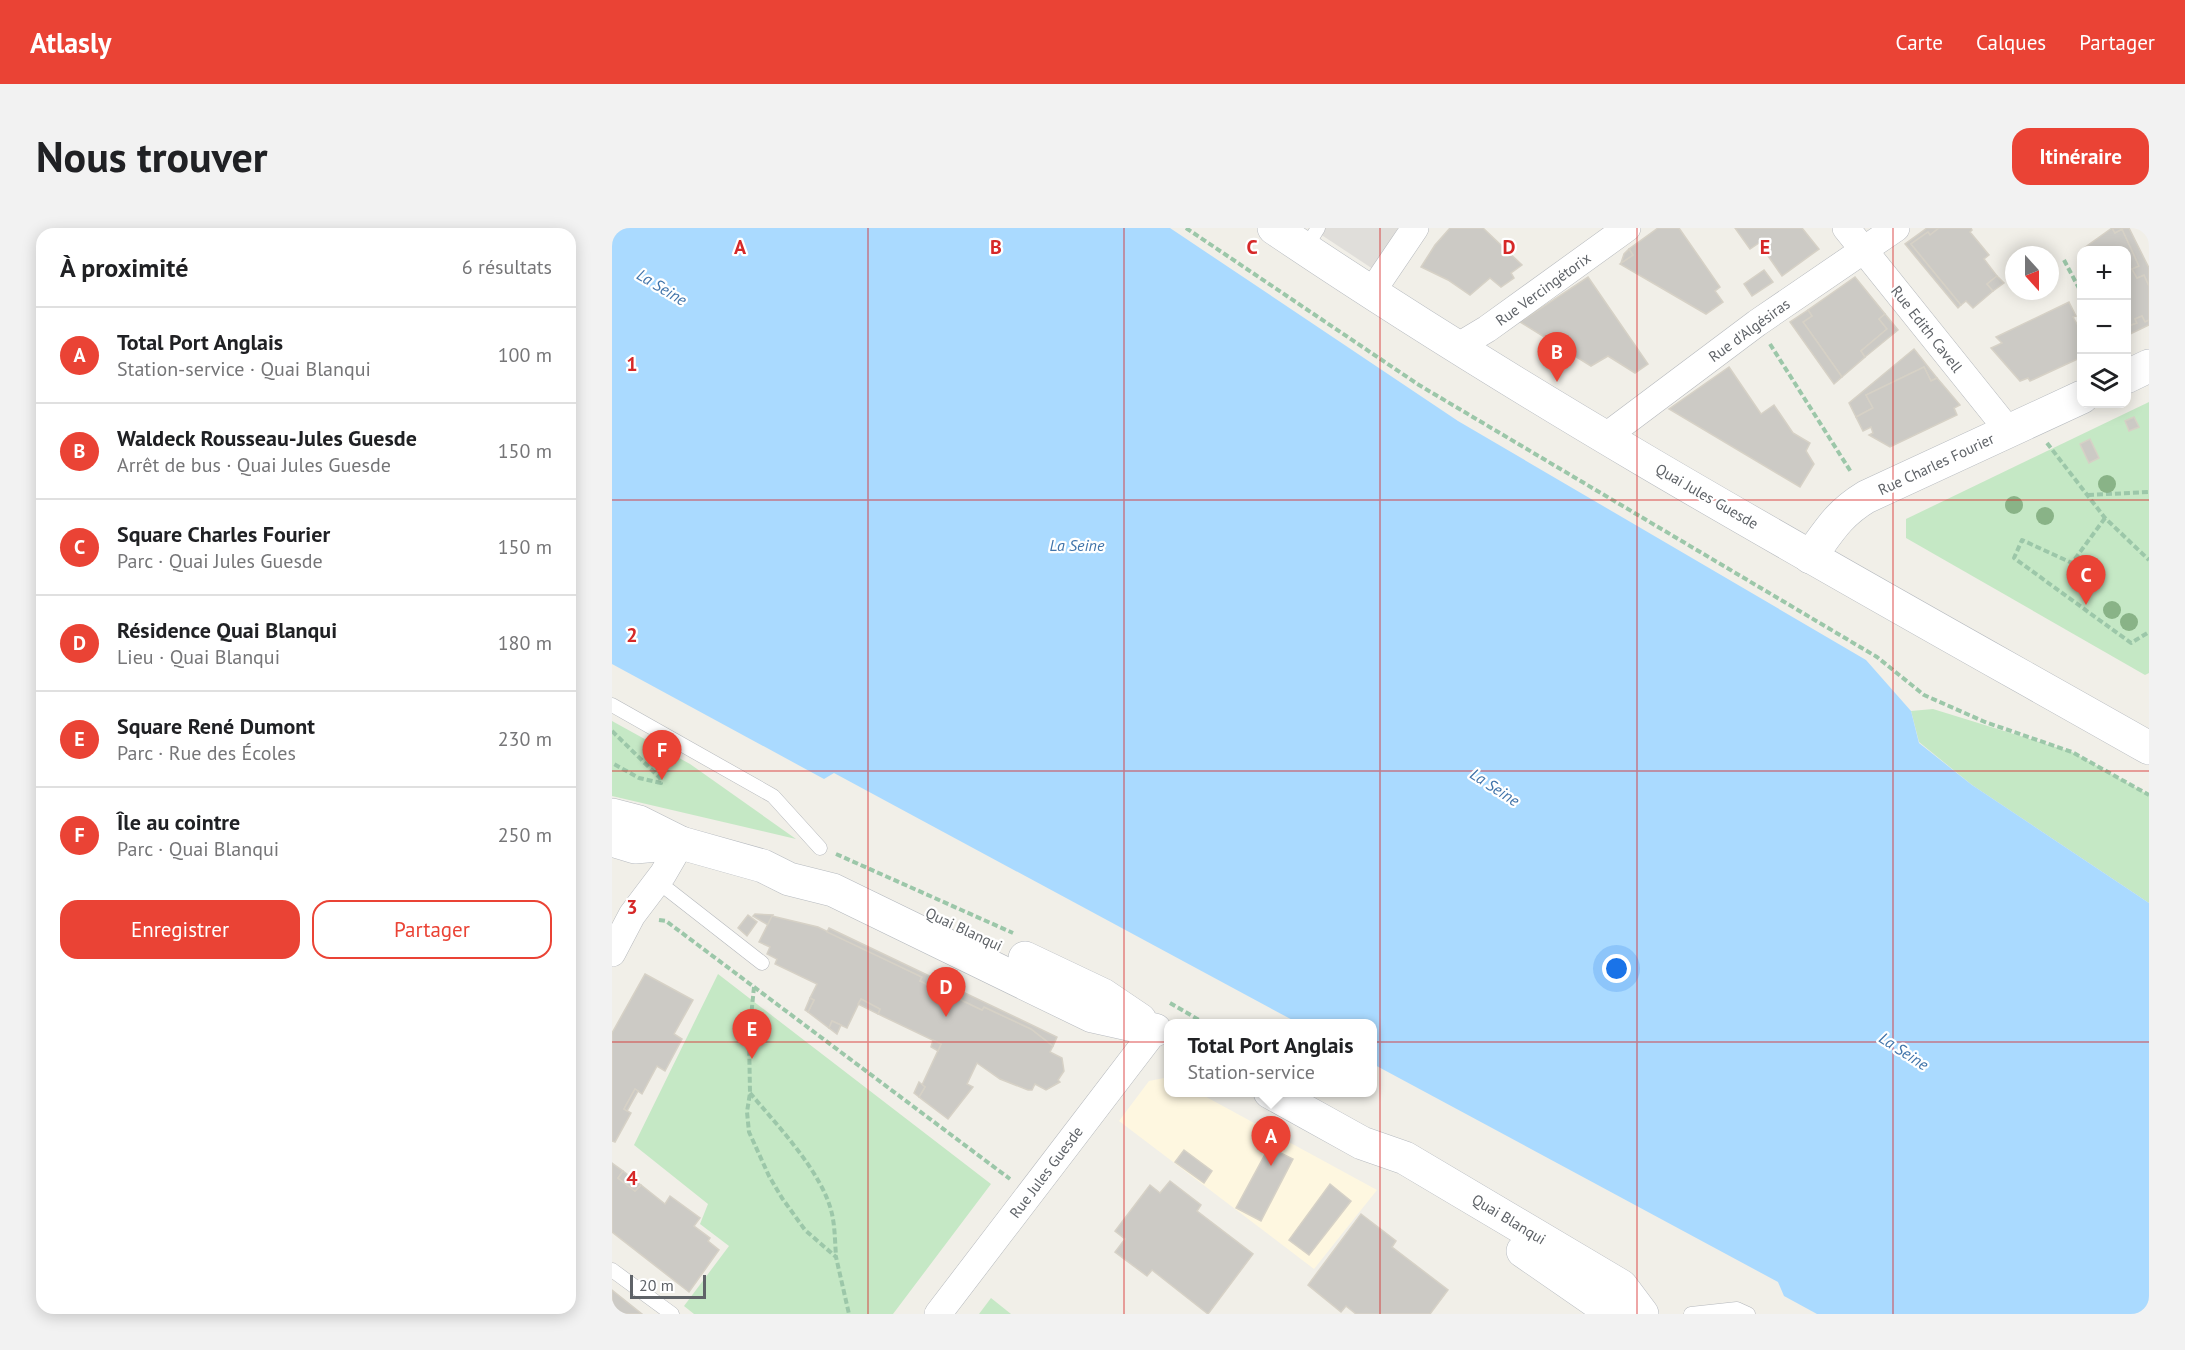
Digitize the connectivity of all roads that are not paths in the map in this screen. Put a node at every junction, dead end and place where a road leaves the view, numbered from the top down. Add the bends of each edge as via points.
1 (1274, 228) edge
2 (1415, 228) edge
3 (1627, 228) edge
4 (1846, 228) edge
5 (1896, 228) edge
6 (1311, 238) edge
7 (1865, 250) junction
8 (1371, 293) junction
9 (1457, 347) junction
10 (2149, 366) edge
11 (2131, 375) edge
12 (2077, 399) edge
13 (2019, 425) junction
14 (1605, 437) junction
15 (1810, 557) junction
16 (612, 705) edge
17 (2149, 748) edge
18 (612, 815) edge
19 (612, 840) edge
20 (681, 843) junction
21 (820, 848) dead end
22 (657, 881) junction
23 (612, 953) edge
24 (762, 963) dead end
25 (1162, 1033) edge
26 (1279, 1097) edge
27 (1362, 1143) junction
28 (612, 1270) edge
29 (672, 1314) edge
30 (938, 1314) edge
31 (1634, 1314) edge
32 (1642, 1314) edge
33 (1691, 1314) edge
34 (1748, 1314) edge

1 - 6 main road, Quai Jules Guesde
2 - 8 street
3 - 9 street, Rue Vercingétorix
4 - 7 street, Rue Edith Cavell
5 - 7 street, Rue d'Algésiras
6 - 8 main road, Quai Jules Guesde
7 - 13 street, Rue Edith Cavell
7 - 14 street, Rue d'Algésiras via 1757,323
8 - 9 main road, Quai Jules Guesde
9 - 14 main road, Quai Jules Guesde
10 - 11 main road
12 - 13 main road, Rue Charles Fourier
13 - 15 main road, Rue Charles Fourier via 1866,496 1839,517
14 - 15 main road, Quai Jules Guesde
15 - 17 main road, Quai Jules Guesde
16 - 21 lane via 773,796
18 - 20 main road, Quai Blanqui via 639,822
19 - 20 main road, Quai Blanqui via 635,847
20 - 22 street
20 - 25 main road, Quai Blanqui via 833,890 1092,1016
22 - 23 street via 632,915
22 - 24 lane
25 - 30 street, Rue Jules Guesde via 1029,1194
26 - 27 main road, Quai Blanqui
27 - 31 main road, Quai Blanqui via 1604,1307
27 - 32 main road, Quai Blanqui via 1405,1158 1621,1286
28 - 29 lane
33 - 34 lane via 1737,1309

